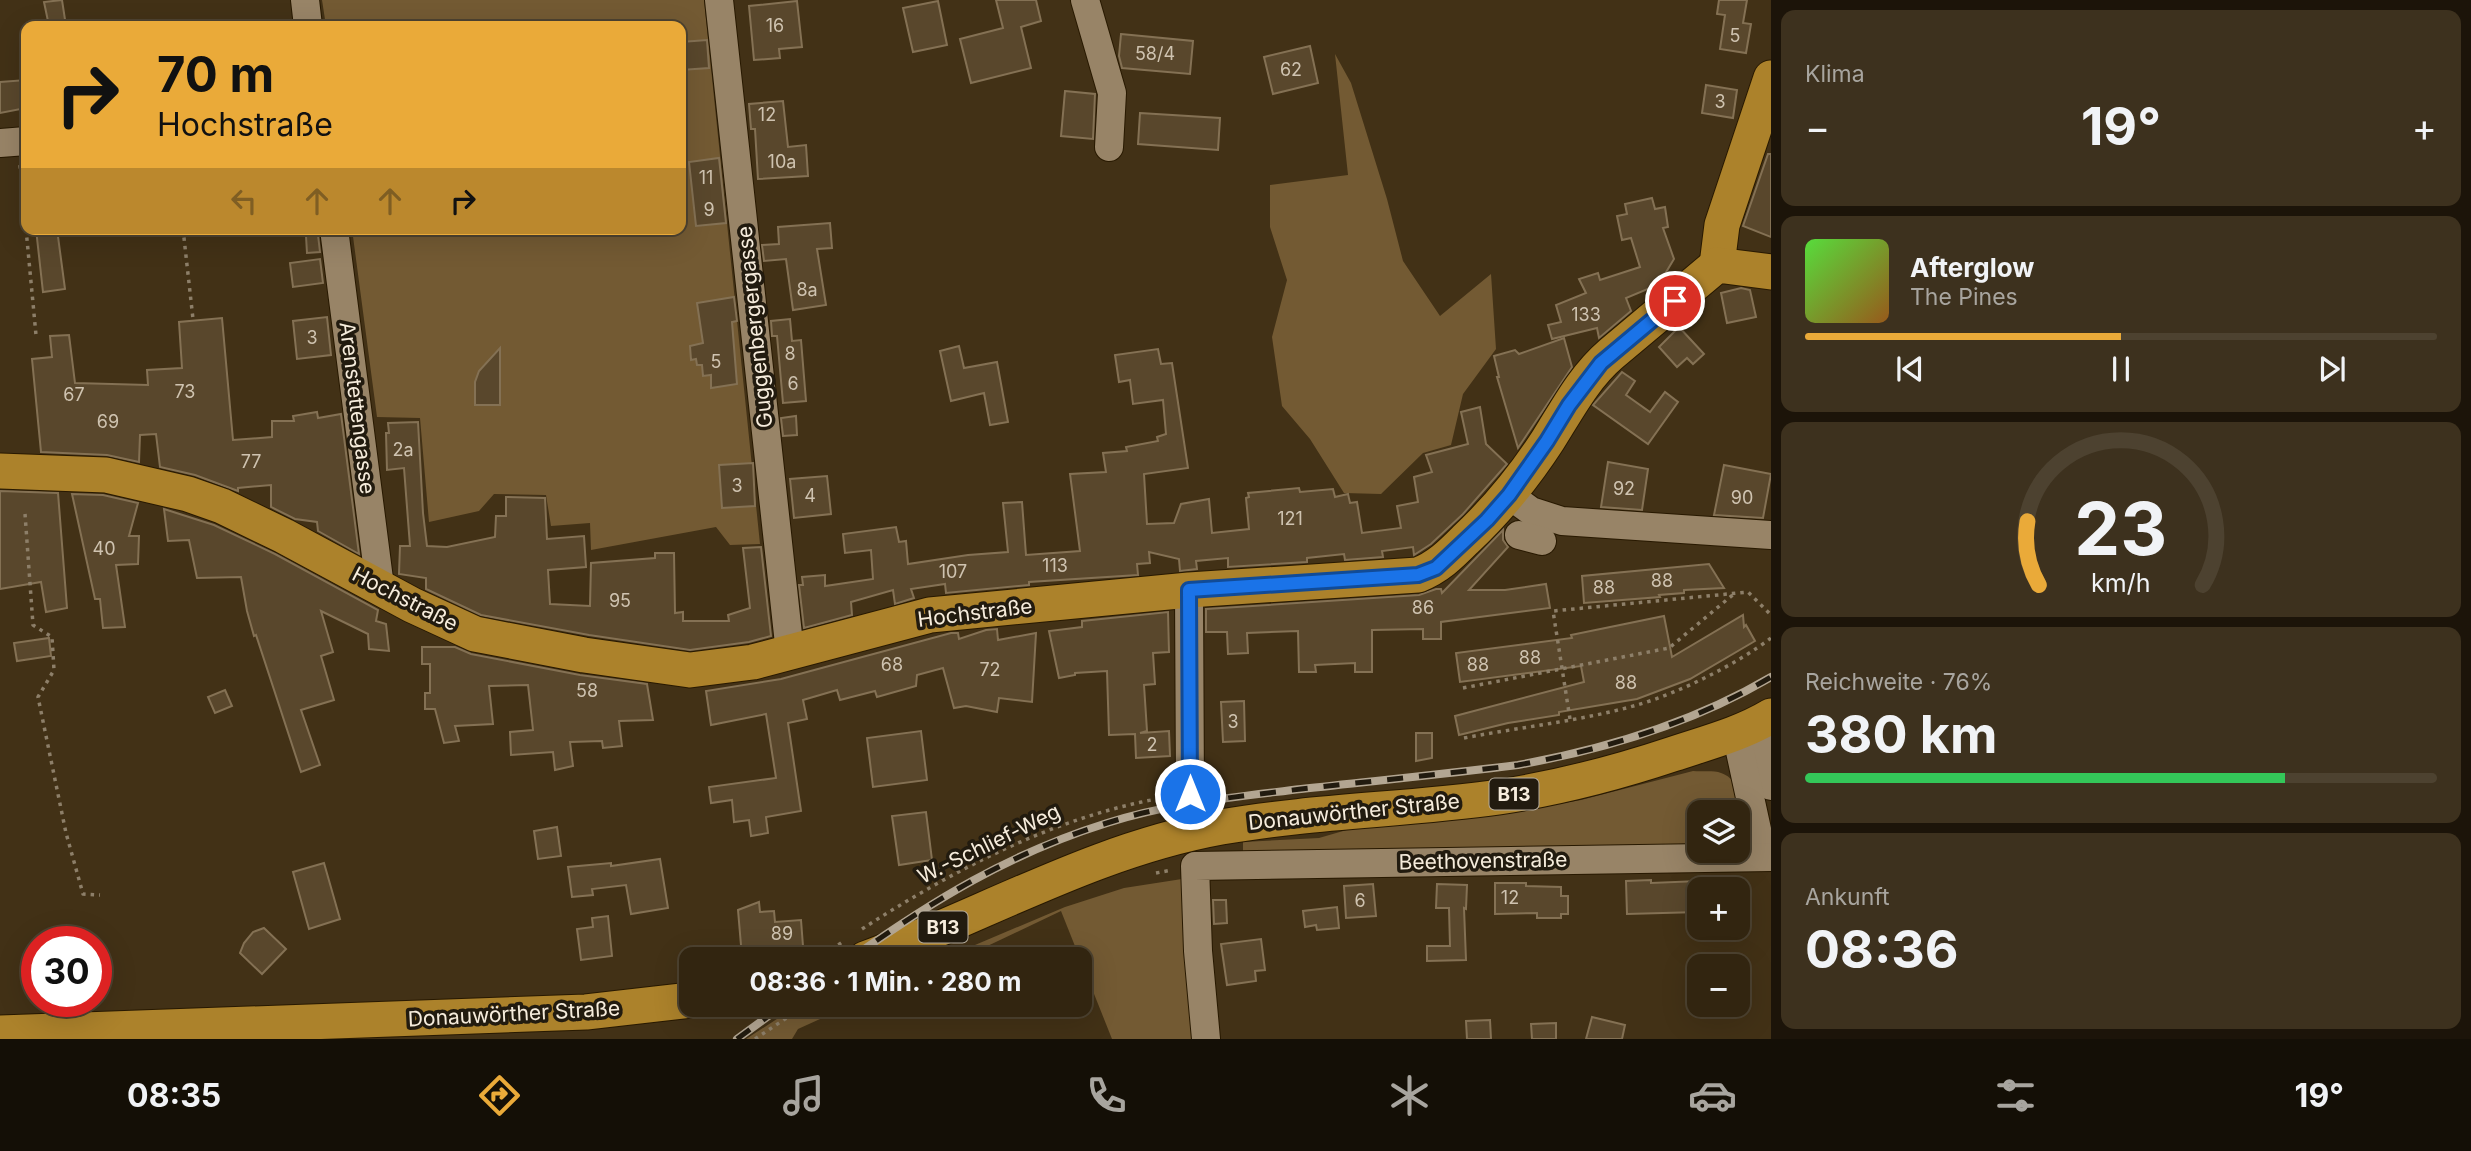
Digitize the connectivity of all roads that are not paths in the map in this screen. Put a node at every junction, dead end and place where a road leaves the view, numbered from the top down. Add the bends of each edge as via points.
1 (305, 0) edge
2 (719, 0) edge
3 (1085, 0) edge
4 (307, 21) edge
5 (1771, 78) edge
6 (1109, 147) dead end
7 (335, 235) edge
8 (1717, 265) junction
9 (1771, 272) edge
10 (0, 471) edge
11 (1512, 523) junction
12 (1771, 535) edge
13 (380, 587) junction
14 (1189, 590) junction
15 (790, 653) junction
16 (1757, 723) edge
17 (1771, 786) edge
18 (1190, 794) road end
19 (1767, 857) edge
20 (857, 943) edge
21 (679, 1001) edge
22 (440, 1029) edge
23 (0, 1033) edge
24 (1206, 1039) edge

1 - 4 street
2 - 15 street, Guggenbergergasse
3 - 6 street via 1112,93
5 - 8 main road via 1722,225
7 - 13 street, Arenstettengasse
8 - 9 main road
8 - 11 main road, Hochstraße via 1601,363 1547,441
10 - 13 main road, Hochstraße via 106,475 188,494 284,536
11 - 12 street via 1531,511 1562,521
11 - 14 main road, Hochstraße via 1418,575
13 - 15 main road, Hochstraße via 475,634 583,655 690,670
14 - 15 main road, Hochstraße via 930,615
14 - 18 street
16 - 17 street
16 - 19 street
16 - 20 main road, Donauwörther Straße / B13 via 1616,772 1558,786 1497,797 1284,818 1196,833 1055,877 907,944
19 - 24 street, Beethovenstraße via 1195,866
21 - 22 main road, Donauwörther Straße
22 - 23 main road, Donauwörther Straße

